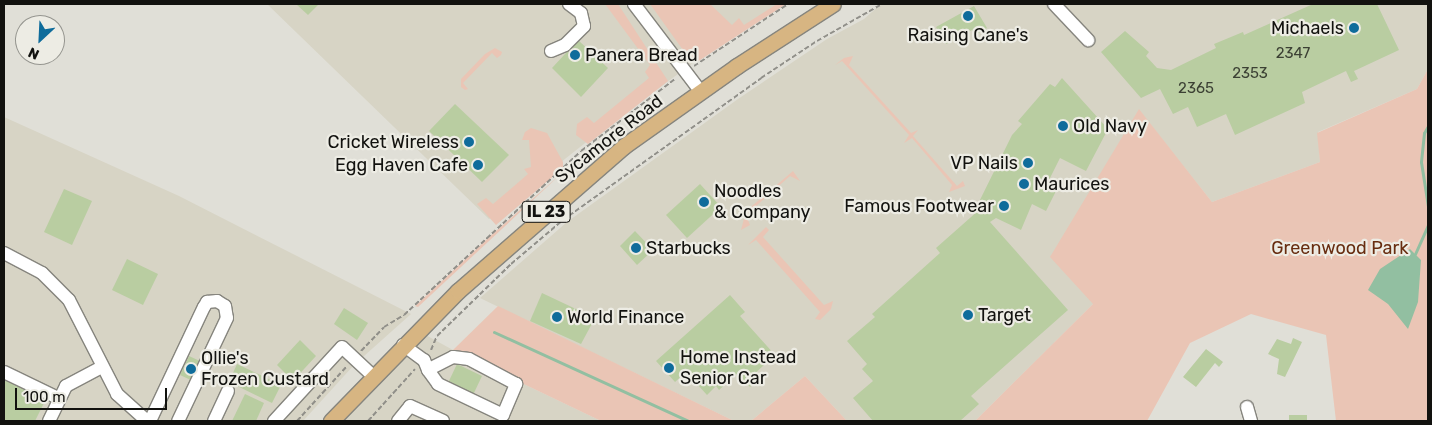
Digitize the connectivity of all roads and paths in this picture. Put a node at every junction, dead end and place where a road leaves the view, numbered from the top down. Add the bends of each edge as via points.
1 (569, 4) edge
2 (634, 4) edge
3 (788, 4) edge
4 (833, 4) edge
5 (882, 4) edge
6 (1054, 4) edge
7 (1088, 40) dead end
8 (551, 50) dead end
9 (684, 72) junction
10 (701, 92) junction
11 (4, 253) edge
12 (403, 346) junction
13 (355, 357) junction
14 (426, 365) junction
15 (101, 367) junction
16 (4, 372) edge
17 (373, 376) junction
18 (228, 391) dead end
19 (60, 399) junction
20 (1247, 407) dead end
21 (49, 421) edge
22 (148, 421) edge
23 (178, 421) edge
24 (214, 421) edge
25 (274, 421) edge
26 (297, 421) edge
27 (331, 421) edge
28 (368, 421) edge
29 (398, 421) edge
30 (443, 421) edge
31 (1251, 421) edge

1 - 8 street via 581,12 584,26 566,45
2 - 9 street
3 - 9 path
4 - 10 main road, Sycamore Road / IL 23
5 - 14 path via 761,78 563,220 511,264 437,336
6 - 7 street
9 - 10 street
9 - 13 path via 581,151 404,315 384,327
10 - 12 main road, Sycamore Road / IL 23 via 624,146 577,186 458,291
11 - 15 street via 42,273 69,300 86,329
12 - 14 street
12 - 17 main road, IL 23
13 - 17 street
13 - 25 street via 342,347
13 - 26 path
14 - 14 street via 438,384 503,415 516,384 469,359 453,357
14 - 28 path
15 - 19 street via 66,386
15 - 22 street via 126,404
16 - 19 street
17 - 27 main road, IL 23
18 - 24 street
19 - 21 street
20 - 31 street
22 - 23 street via 204,307 207,302 217,301 225,306 227,318
29 - 30 street via 410,406

